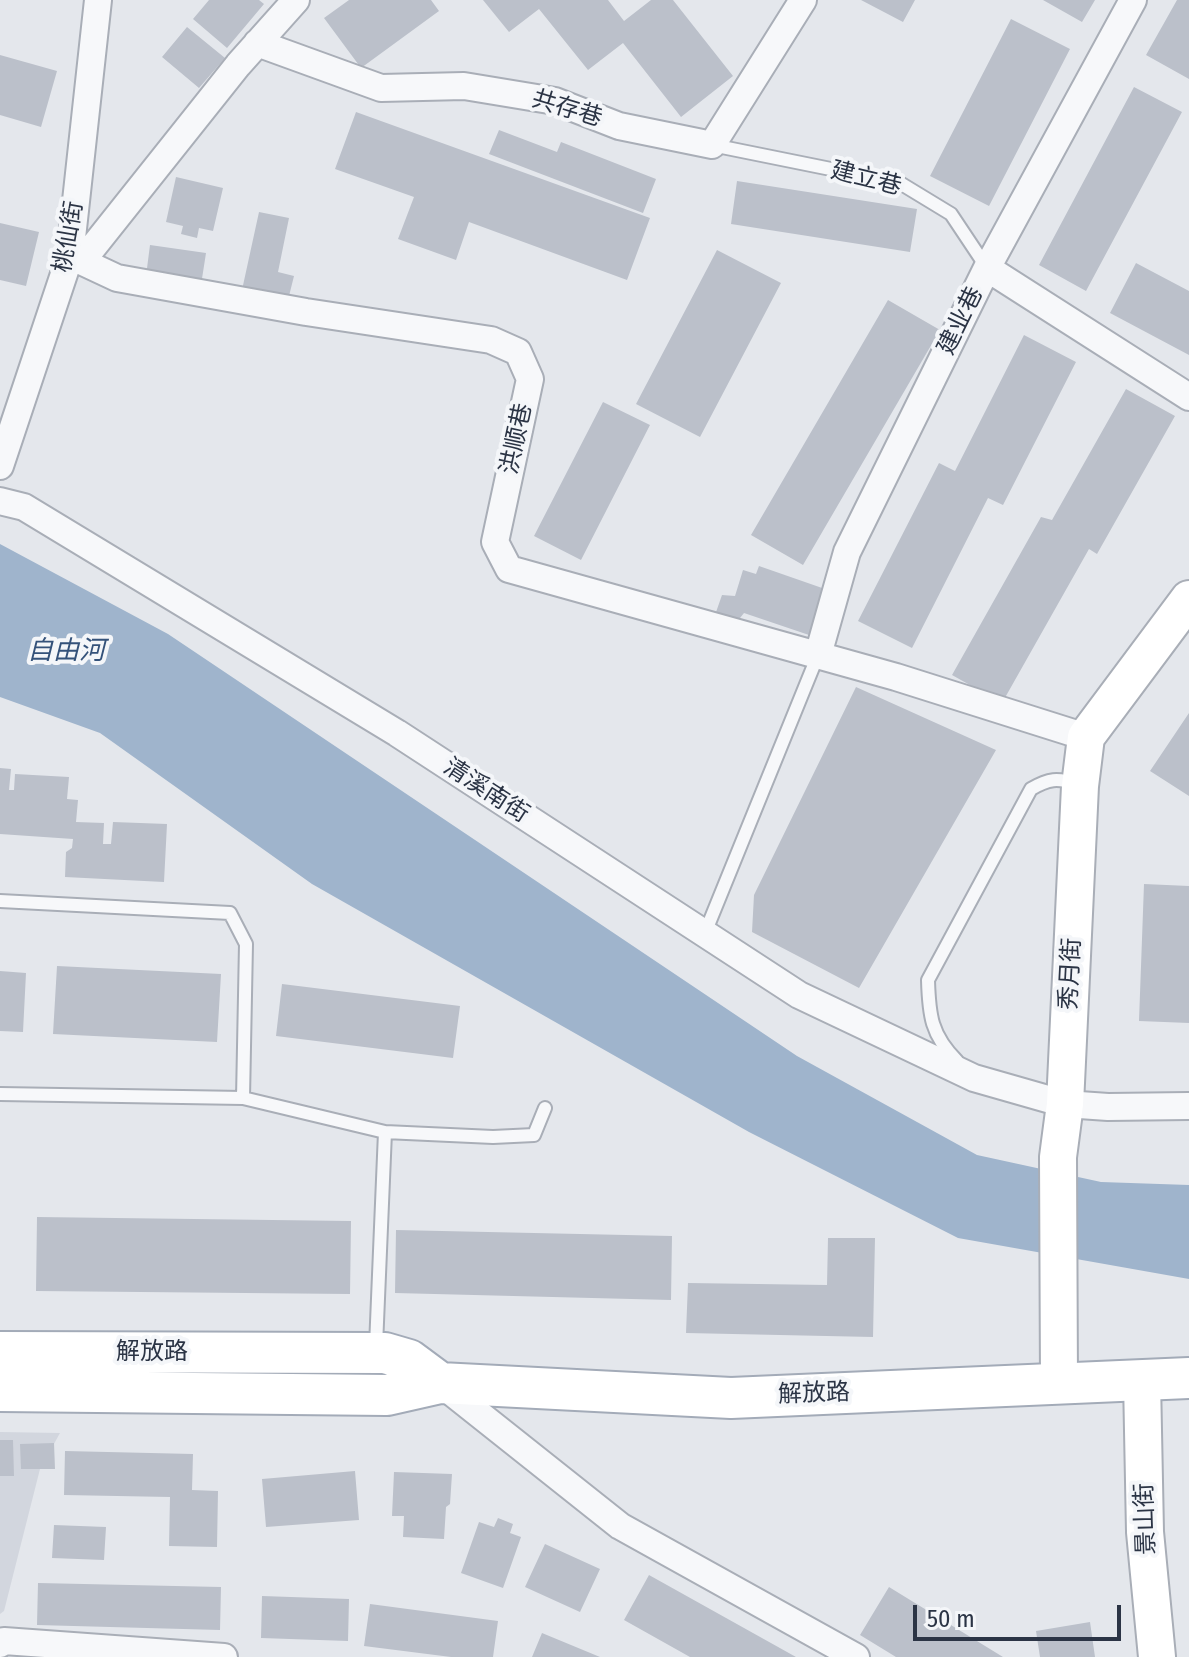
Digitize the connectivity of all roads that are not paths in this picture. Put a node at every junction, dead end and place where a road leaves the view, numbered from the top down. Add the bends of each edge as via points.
1 (98, 0) edge
2 (296, 0) edge
3 (803, 0) edge
4 (1133, 0) edge
5 (257, 43) junction
6 (712, 145) junction
7 (76, 258) junction
8 (987, 268) junction
9 (1189, 397) edge
10 (0, 466) edge
11 (0, 501) edge
12 (1189, 599) edge
13 (818, 655) junction
14 (1086, 737) junction
15 (1080, 786) junction
16 (0, 901) edge
17 (705, 933) junction
18 (974, 1078) junction
19 (0, 1094) edge
20 (243, 1098) junction
21 (1065, 1104) junction
22 (1189, 1106) edge
23 (545, 1108) dead end
24 (385, 1132) junction
25 (0, 1352) edge
26 (376, 1353) junction
27 (1189, 1378) edge
28 (1142, 1380) junction
29 (440, 1383) junction
30 (1059, 1383) junction
31 (0, 1391) edge
32 (0, 1644) edge
33 (846, 1655) edge
34 (224, 1657) edge
35 (1157, 1657) edge

1 - 7 street, 桃仙街
2 - 5 street
3 - 6 street
4 - 8 street, 建业巷
5 - 6 street, 共存巷 via 381,88 464,86 540,98 619,126
5 - 7 street
6 - 8 lane, 建立巷 via 900,183 951,214
7 - 10 street, 桃仙街
7 - 13 street, 洪顺巷 via 117,278 491,340 518,352 530,379 495,542 509,569
8 - 9 street, 建立巷
8 - 13 street, 建业巷 via 847,552
11 - 17 street, 清溪南街 via 24,507 397,733
12 - 14 street, 秀月街
13 - 14 street, 洪顺巷
13 - 17 lane
14 - 15 street, 秀月街
15 - 18 lane via 1063,779 1031,789 928,980 937,1038
15 - 21 street, 秀月街
16 - 20 lane via 230,913 246,944
17 - 18 street, 清溪南街 via 799,995
18 - 21 street, 清溪南街
19 - 20 lane
20 - 24 lane
21 - 22 street, 清溪南街
21 - 30 street, 秀月街 via 1058,1157
23 - 24 lane via 534,1135
24 - 26 lane
25 - 26 main road, 解放路
26 - 29 main road, 解放路 via 409,1360
27 - 28 main road, 解放路
28 - 30 main road, 解放路
28 - 35 street, 景山街 via 1145,1532
29 - 30 main road, 解放路 via 731,1398
29 - 31 main road, 解放路 via 387,1395
29 - 33 street via 620,1526
32 - 34 street

